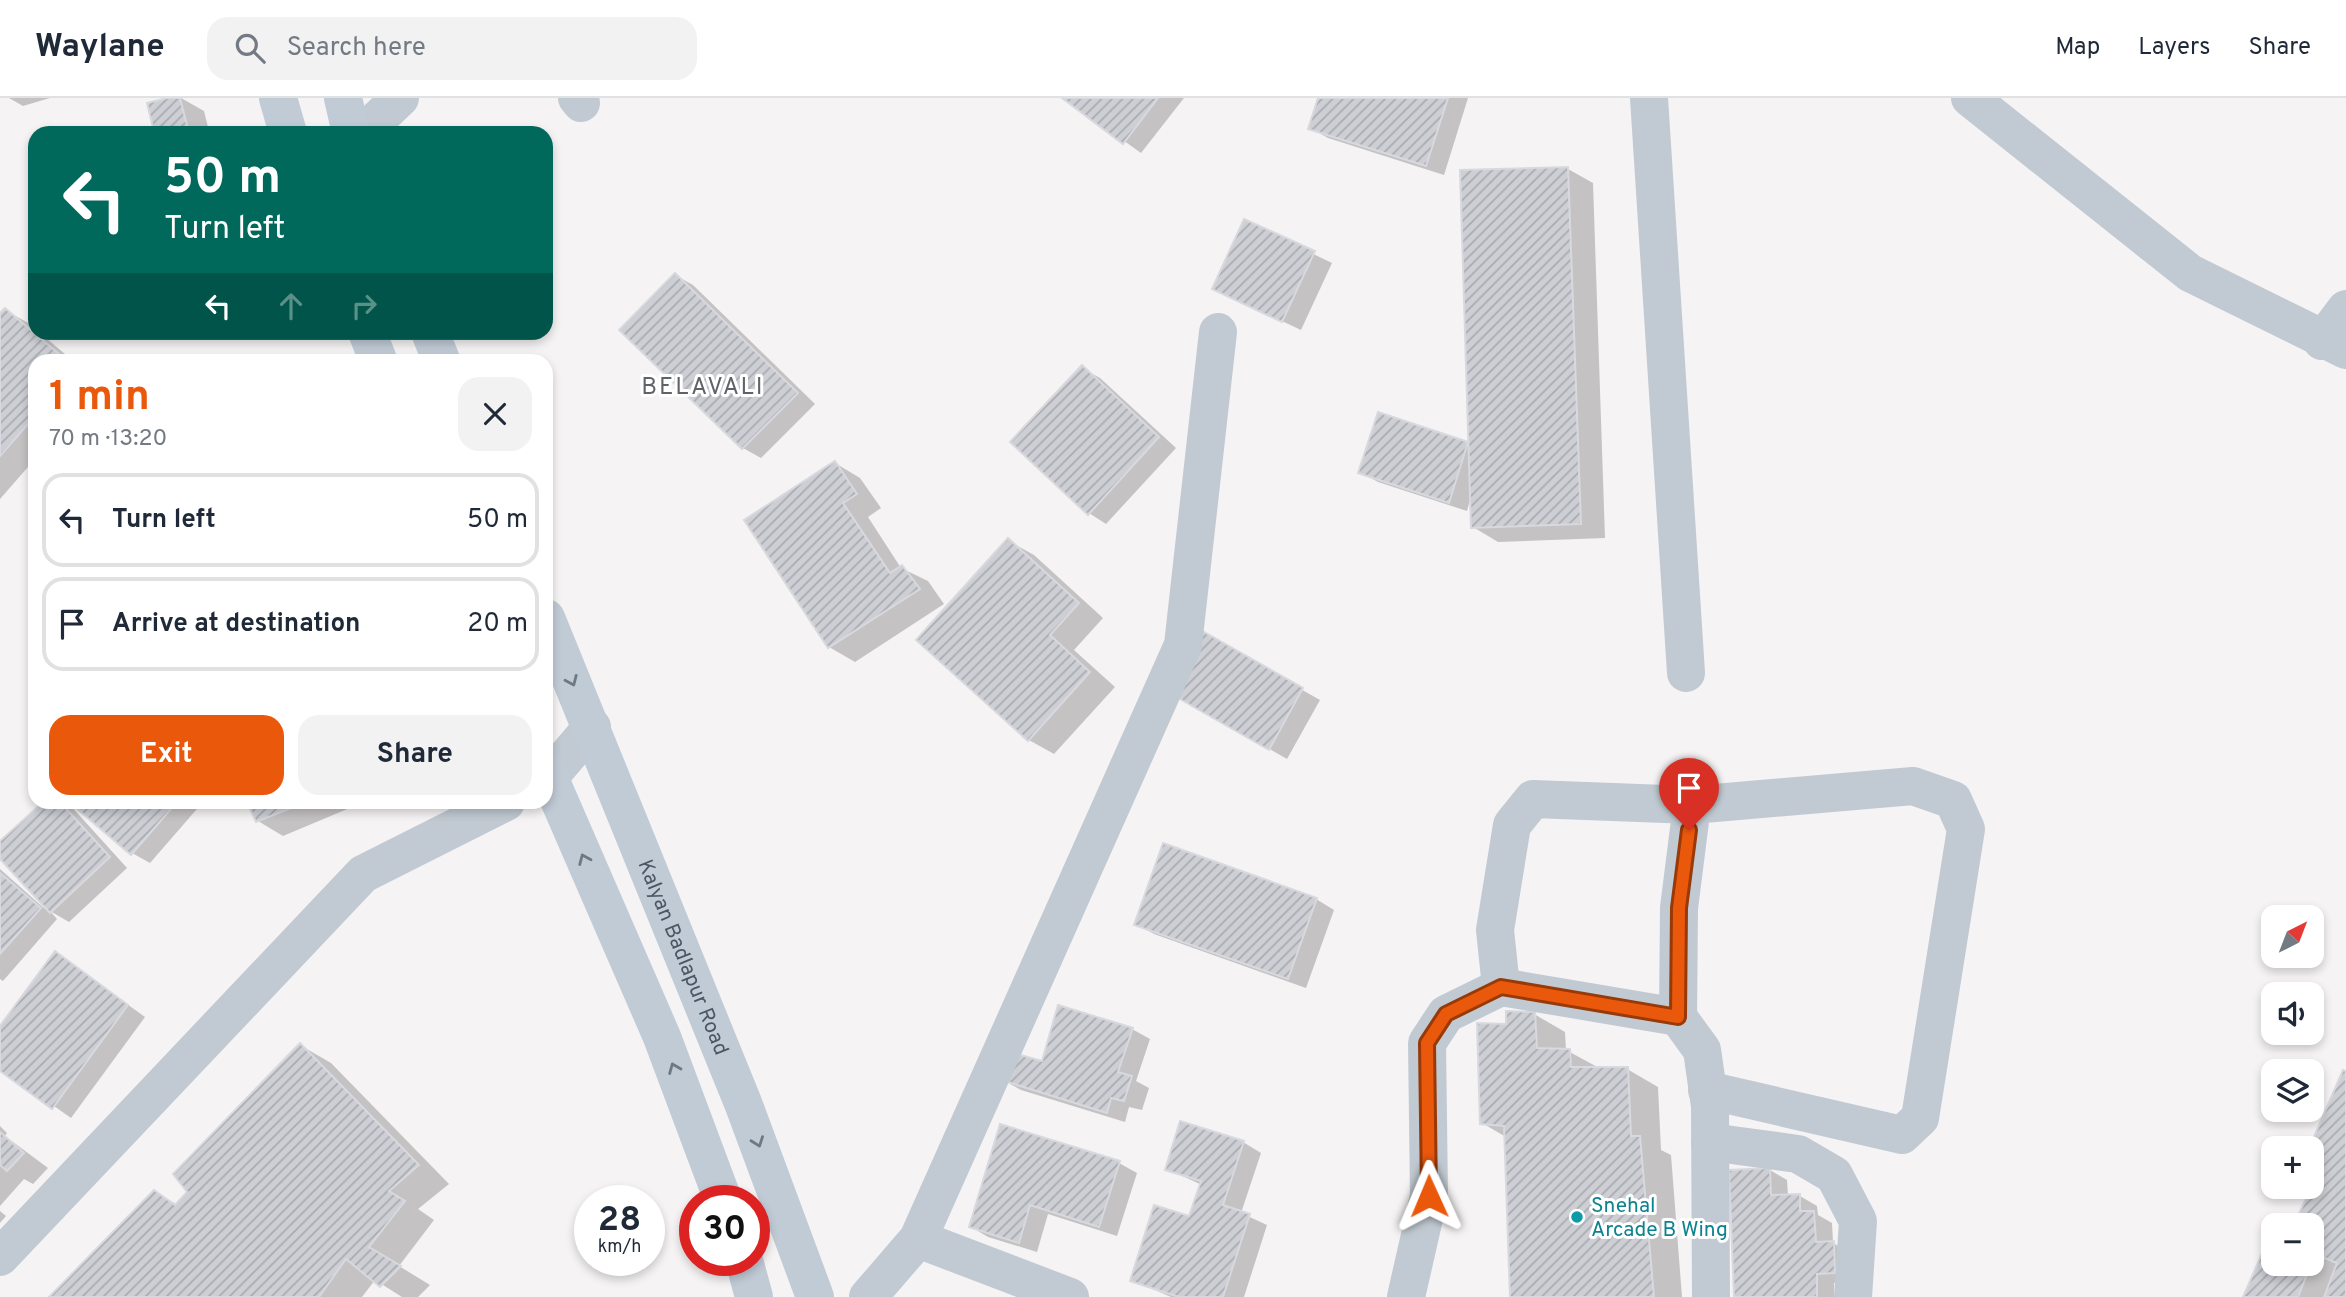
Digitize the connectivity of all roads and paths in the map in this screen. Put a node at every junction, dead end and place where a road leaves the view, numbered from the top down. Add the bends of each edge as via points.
1 (278, 98) edge
2 (343, 98) edge
3 (400, 98) edge
4 (1649, 98) edge
5 (1970, 98) edge
6 (286, 126) edge
7 (349, 126) edge
8 (370, 126) edge
9 (2346, 309) edge
10 (1217, 332) dead end
11 (2334, 345) edge
12 (553, 635) edge
13 (1686, 673) dead end
14 (592, 727) junction
15 (553, 770) edge
16 (553, 791) edge
17 (1692, 805) junction
18 (492, 809) edge
19 (1501, 987) junction
20 (1678, 1017) junction
21 (1707, 1090) junction
22 (743, 1102) junction
23 (695, 1118) junction
24 (1710, 1142) junction
25 (718, 1185) edge
26 (918, 1239) junction
27 (0, 1257) edge
28 (748, 1276) edge
29 (754, 1297) edge
30 (815, 1297) edge
31 (868, 1297) edge
32 (1070, 1297) edge
33 (1406, 1297) edge
34 (1710, 1297) edge
35 (1853, 1297) edge

1 - 6 main road
2 - 7 main road
3 - 8 street
4 - 13 street
5 - 11 street via 2190,273
9 - 11 street
10 - 26 street via 1183,645
12 -> 14 main road, Kalyan Badlapur Road
14 - 15 street
14 - 22 main road, Kalyan Badlapur Road
23 -> 16 main road
17 - 19 street via 1533,799 1512,825 1495,930
17 - 20 street via 1679,908
17 - 21 street via 1913,786 1954,800 1966,829 1920,1118 1902,1135
18 - 27 street via 363,874
19 - 20 street
19 - 33 street via 1446,1014 1427,1043 1429,1196
20 - 21 street via 1702,1050
21 - 24 street
22 - 23 main road
22 -> 30 main road, Kalyan Badlapur Road
23 - 25 main road
24 - 34 street
24 - 35 street via 1798,1154 1834,1175 1858,1221
26 - 31 street
26 - 32 street
28 - 29 main road

